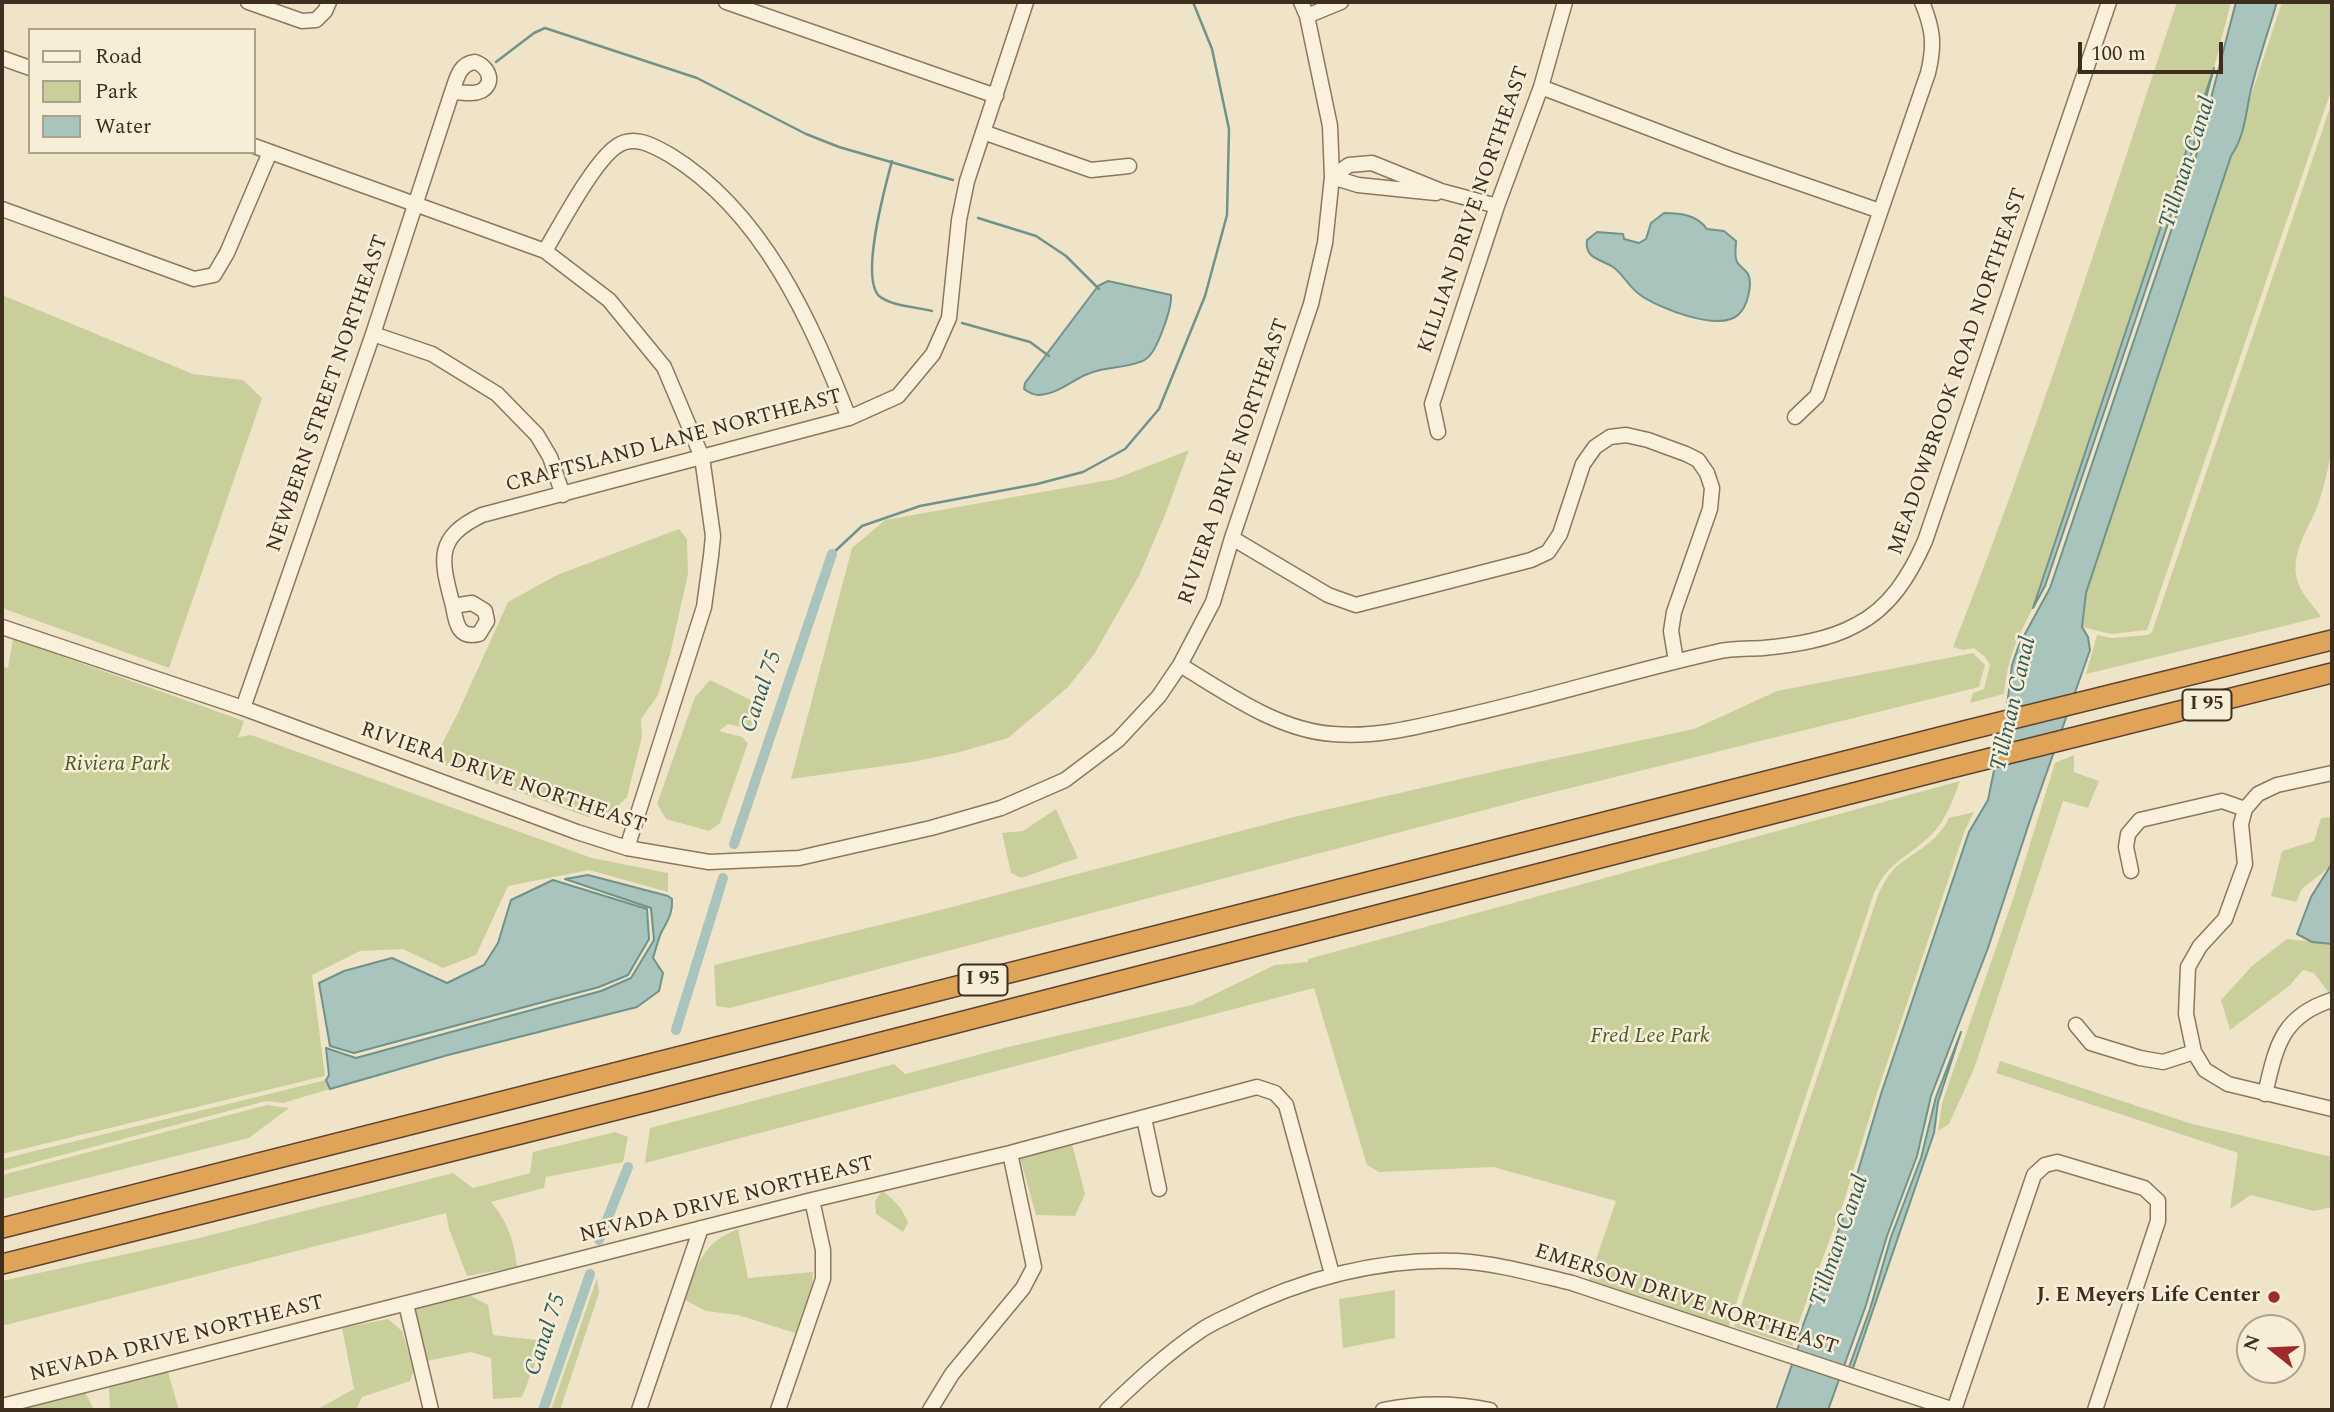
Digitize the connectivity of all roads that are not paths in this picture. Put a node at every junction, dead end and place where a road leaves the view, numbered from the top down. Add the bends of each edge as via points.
1 (248, 2) edge
2 (329, 2) edge
3 (726, 2) edge
4 (1026, 2) edge
5 (1341, 2) edge
6 (1565, 2) edge
7 (1922, 2) edge
8 (2109, 2) edge
9 (1304, 9) edge
10 (2, 58) edge
11 (28, 67) edge
12 (1541, 87) junction
13 (452, 92) dead end
14 (996, 96) junction
15 (983, 131) junction
16 (256, 147) edge
17 (270, 152) junction
18 (1129, 166) dead end
19 (1332, 177) junction
20 (1441, 191) junction
21 (416, 205) junction
22 (1497, 206) junction
23 (2, 209) edge
24 (1880, 211) junction
25 (545, 251) junction
26 (373, 334) junction
27 (1795, 417) dead end
28 (849, 418) junction
29 (1438, 432) dead end
30 (702, 457) junction
31 (563, 495) junction
32 (1232, 538) junction
33 (453, 606) dead end
34 (2, 626) edge
35 (2332, 640) edge
36 (1676, 661) junction
37 (1180, 666) junction
38 (2332, 673) edge
39 (243, 708) junction
40 (2332, 773) edge
41 (2245, 809) junction
42 (628, 848) junction
43 (2131, 871) dead end
44 (2332, 1000) edge
45 (2076, 1025) dead end
46 (2194, 1052) junction
47 (2265, 1094) junction
48 (2332, 1109) edge
49 (1144, 1118) junction
50 (1010, 1153) junction
51 (1160, 1189) dead end
52 (812, 1200) junction
53 (2, 1228) edge
54 (701, 1228) junction
55 (2, 1264) edge
56 (1332, 1274) junction
57 (406, 1304) junction
58 (2, 1406) edge
59 (431, 1410) edge
60 (639, 1410) edge
61 (778, 1410) edge
62 (930, 1410) edge
63 (1107, 1410) edge
64 (1383, 1410) edge
65 (1490, 1410) edge
66 (1954, 1410) edge
67 (2095, 1410) edge

1 - 2 street via 302,21 316,20
3 - 14 street
4 - 14 street, CRAFTSLAND LANE NORTHEAST
5 - 9 street
6 - 12 street, KILLIAN DRIVE NORTHEAST
7 - 24 street via 1932,28 1933,53
8 - 36 street, MEADOWBROOK ROAD NORTHEAST via 1946,485 1913,569 1877,610 1827,637
9 - 19 street, RIVIERA DRIVE NORTHEAST via 1330,126
10 - 11 street
12 - 22 street, KILLIAN DRIVE NORTHEAST
12 - 24 street
13 - 21 street, NEWBERN STREET NORTHEAST
14 - 15 street, CRAFTSLAND LANE NORTHEAST
15 - 18 street via 1091,170
15 - 28 street, CRAFTSLAND LANE NORTHEAST via 959,220 949,318 933,354 898,396
16 - 17 street
17 - 21 street
17 - 23 street via 214,275 194,279
19 - 20 street via 1358,185
19 - 20 street via 1349,165 1372,163
19 - 32 street, RIVIERA DRIVE NORTHEAST via 1325,243 1311,304
20 - 22 street
21 - 25 street
21 - 26 street, NEWBERN STREET NORTHEAST
22 - 29 street, KILLIAN DRIVE NORTHEAST via 1432,404
24 - 27 street via 1817,396
25 - 28 street via 602,160 618,145 634,140 656,147 692,169 731,204 787,279 823,351
25 - 30 street via 609,300 664,366
26 - 31 street via 432,354 498,394 537,435
26 - 39 street, NEWBERN STREET NORTHEAST
28 - 30 street, CRAFTSLAND LANE NORTHEAST
30 - 31 street, CRAFTSLAND LANE NORTHEAST
30 - 42 street via 713,536 705,607
31 - 33 street, CRAFTSLAND LANE NORTHEAST via 482,515 460,526 446,546 444,572
32 - 36 street via 1328,595 1356,605 1548,552 1560,534 1583,464 1595,447 1610,437 1648,440 1698,460 1712,488 1710,509 1674,612 1671,631
32 - 37 street, RIVIERA DRIVE NORTHEAST via 1213,602
34 - 39 street, RIVIERA DRIVE NORTHEAST
35 - 53 highway, I 95
36 - 37 street, MEADOWBROOK ROAD NORTHEAST via 1493,709 1362,736 1320,733 1265,715
37 - 42 street, RIVIERA DRIVE NORTHEAST via 1118,740 1065,780 1000,808 798,858 709,862
38 - 55 highway, I 95
39 - 42 street, RIVIERA DRIVE NORTHEAST
40 - 41 street via 2277,785 2258,794
41 - 43 street via 2222,801 2140,820 2128,834
41 - 46 street via 2241,824 2245,864 2225,919 2188,967 2186,1014
44 - 47 street via 2296,1018 2283,1033
45 - 46 street via 2091,1043 2140,1058 2163,1062
46 - 47 street via 2205,1070 2228,1084
47 - 48 street
49 - 50 street, NEVADA DRIVE NORTHEAST
49 - 51 street
49 - 56 street, NEVADA DRIVE NORTHEAST via 1257,1087 1275,1093 1286,1105
50 - 52 street, NEVADA DRIVE NORTHEAST
50 - 62 street via 1034,1267
52 - 54 street, NEVADA DRIVE NORTHEAST
52 - 61 street via 823,1250 822,1279
54 - 57 street, NEVADA DRIVE NORTHEAST
54 - 60 street
56 - 63 street, EMERSON DRIVE NORTHEAST via 1261,1300 1202,1330
56 - 66 street, EMERSON DRIVE NORTHEAST via 1398,1263 1458,1261 1516,1269 1572,1283
57 - 58 street, NEVADA DRIVE NORTHEAST
57 - 59 street
64 - 65 street via 1431,1405
66 - 67 street via 2034,1175 2057,1162 2144,1188 2158,1201 2158,1221

